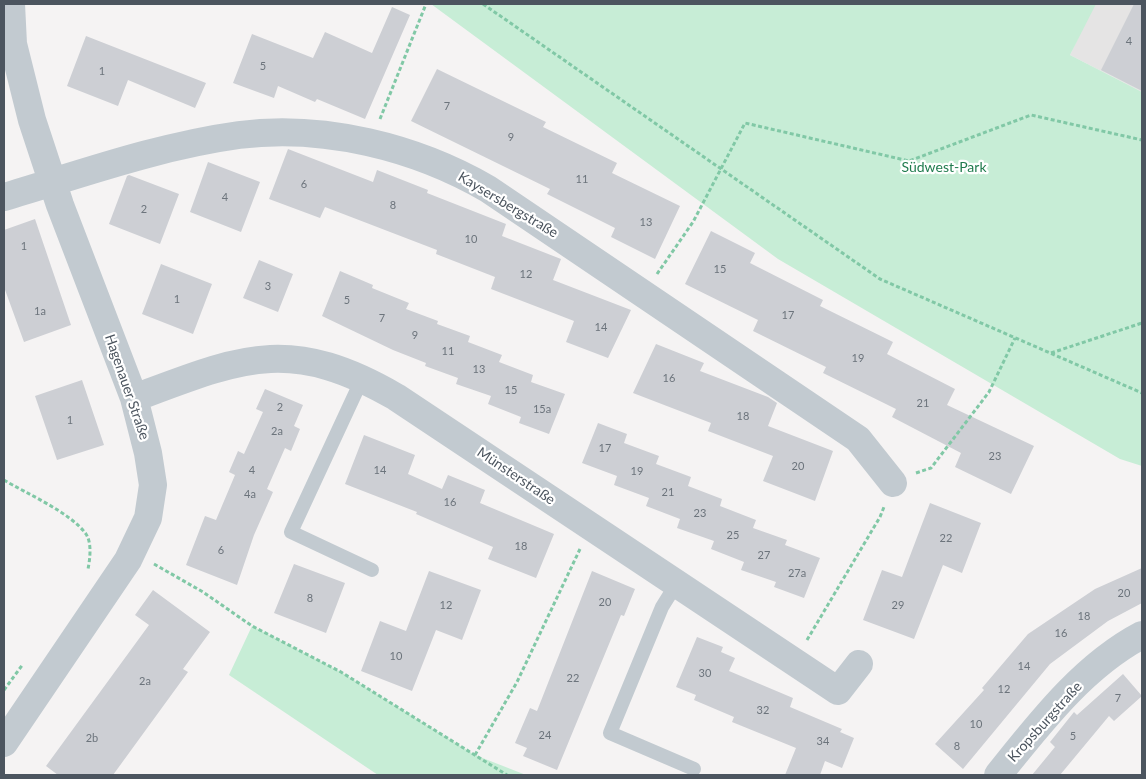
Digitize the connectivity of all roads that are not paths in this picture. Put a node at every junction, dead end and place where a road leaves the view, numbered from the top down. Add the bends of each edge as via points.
1 (11, 4) edge
2 (52, 182) junction
3 (4, 197) edge
4 (362, 379) junction
5 (134, 398) junction
6 (893, 482) road end
7 (372, 570) dead end
8 (677, 583) junction
9 (1142, 635) edge
10 (859, 664) dead end
11 (4, 743) edge
12 (694, 769) dead end
13 (998, 775) edge

1 - 2 street, Hagenauer Straße via 13,44 20,76
2 - 3 street, Kaysersbergstraße
2 - 5 street, Hagenauer Straße
2 - 6 street, Kaysersbergstraße via 132,158 240,135 294,134 371,142 411,153 470,179 858,439
4 - 5 street, Münsterstraße via 314,361 261,358 208,372
4 - 7 lane via 291,532
4 - 8 street, Münsterstraße via 404,402
5 - 11 street, Hagenauer Straße via 153,485 148,518 128,560
8 - 10 street, Münsterstraße via 838,691
8 - 12 lane via 662,608 610,733
9 - 13 street, Kropsburgstraße via 1129,642 1067,694

